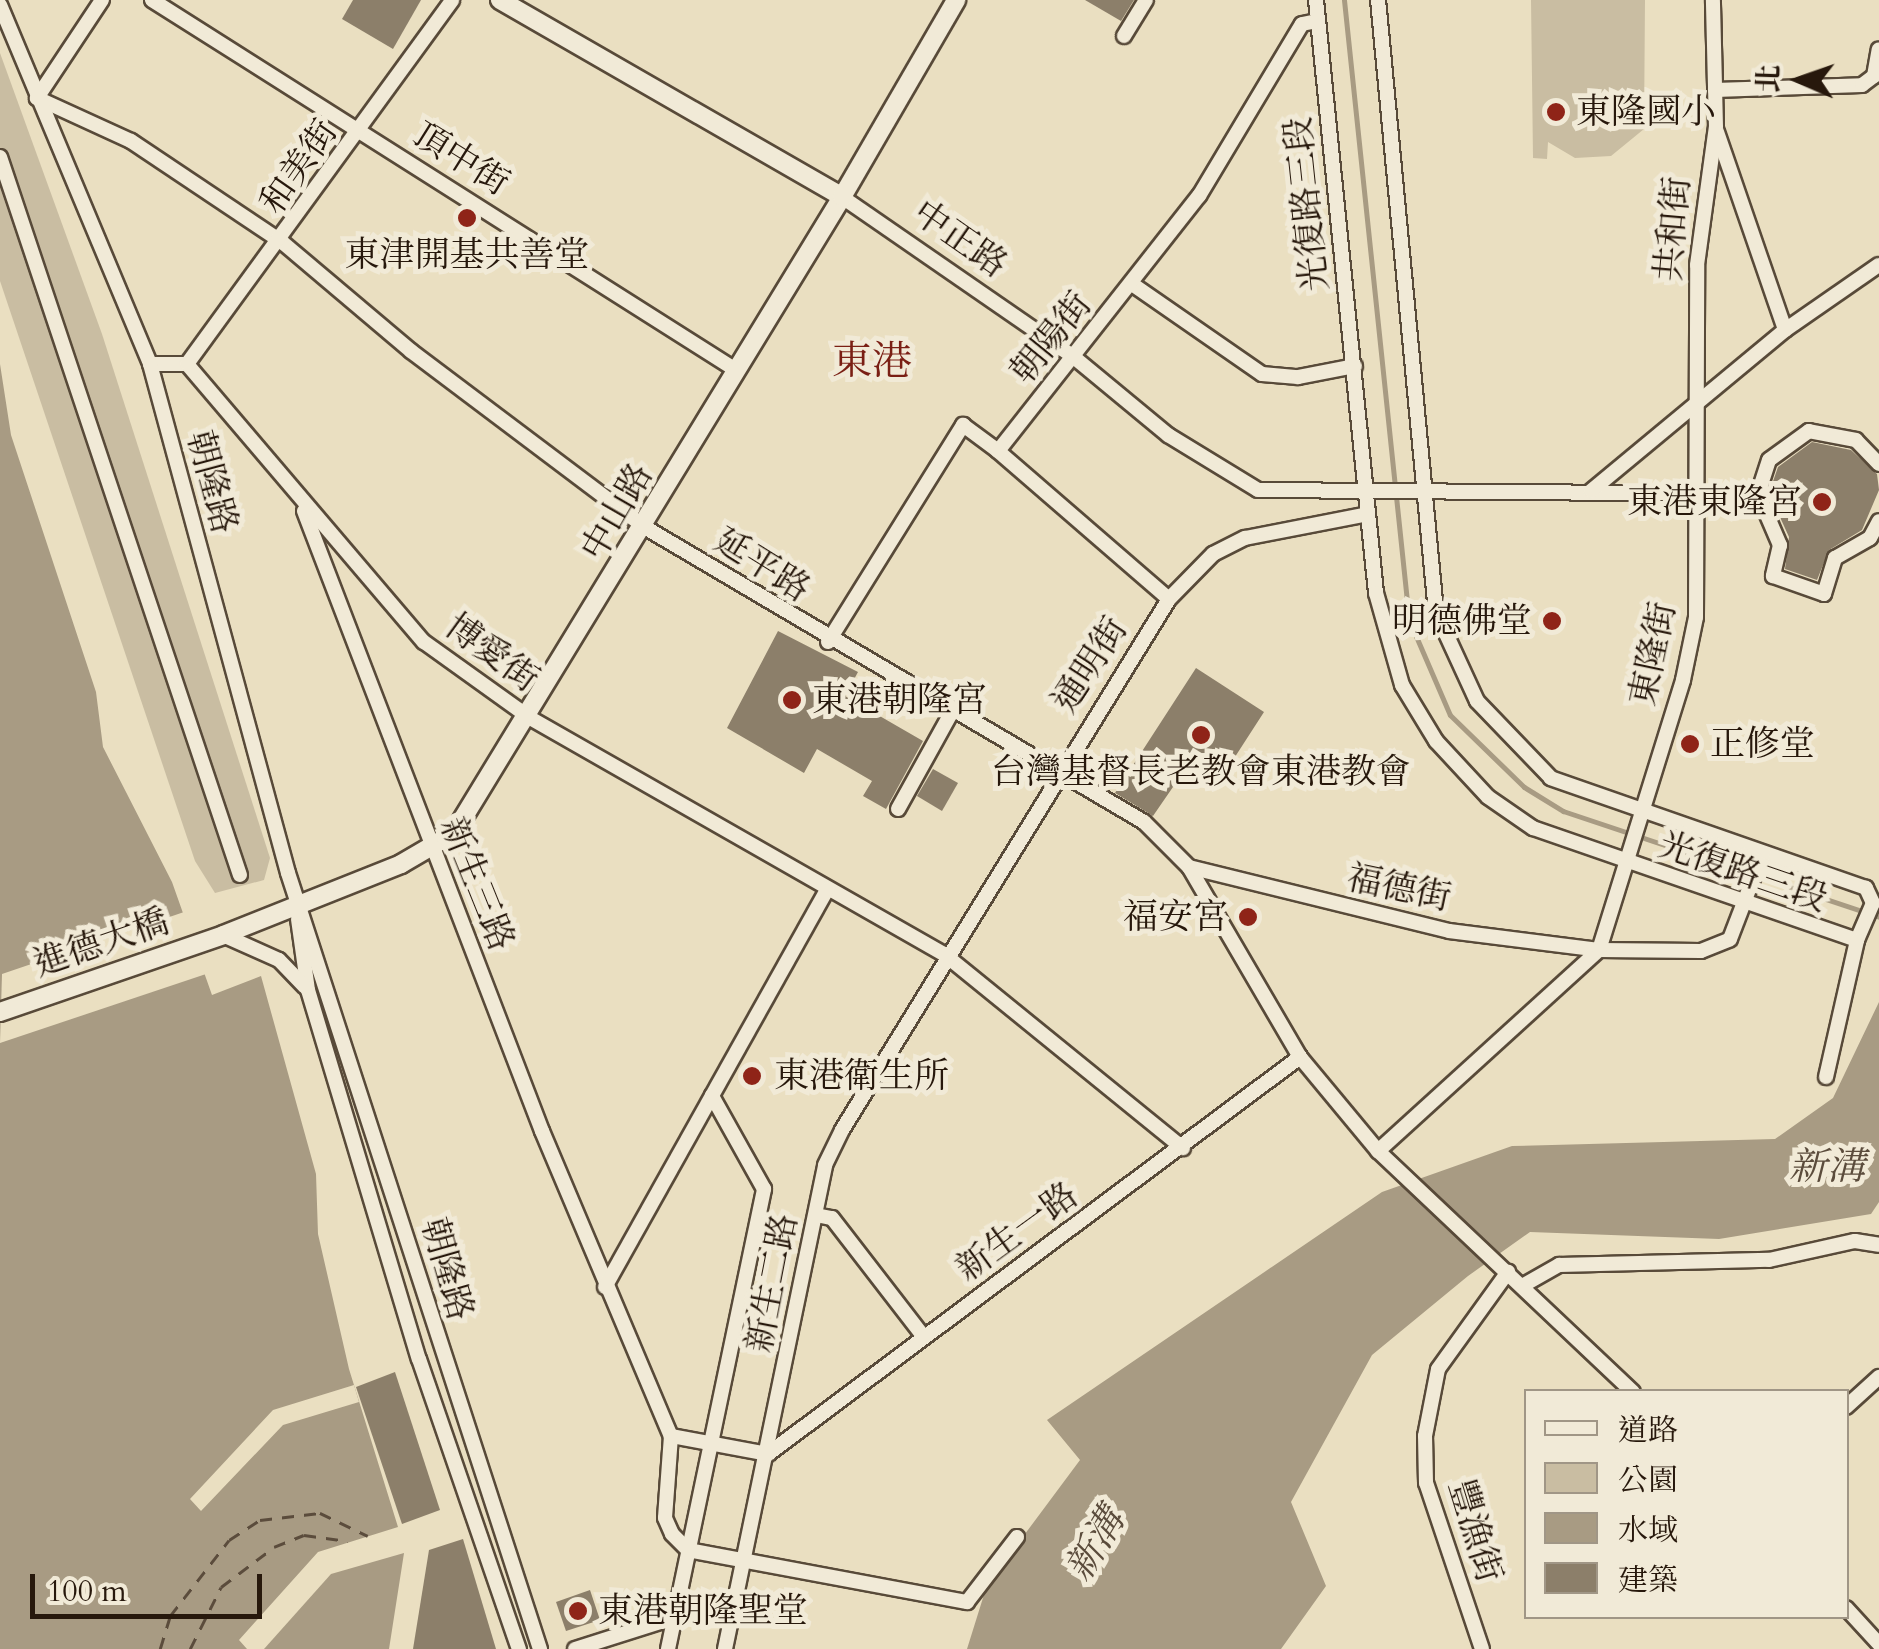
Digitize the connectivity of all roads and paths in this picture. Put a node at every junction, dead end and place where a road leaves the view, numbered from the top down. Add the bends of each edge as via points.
1 (102, 0) edge
2 (152, 0) edge
3 (452, 0) edge
4 (500, 0) edge
5 (956, 0) edge
6 (1146, 0) edge
7 (1316, 0) edge
8 (1378, 0) edge
9 (1713, 0) edge
10 (0, 5) edge
11 (1318, 21) junction
12 (1124, 36) dead end
13 (1879, 50) edge
14 (1715, 90) junction
15 (37, 98) junction
16 (1716, 127) junction
17 (361, 132) junction
18 (0, 157) edge
19 (842, 196) junction
20 (282, 242) junction
21 (1879, 265) edge
22 (1132, 284) junction
23 (1785, 330) junction
24 (1075, 358) junction
25 (150, 364) junction
26 (186, 364) junction
27 (1355, 366) junction
28 (736, 370) junction
29 (1694, 404) junction
30 (998, 450) junction
31 (1879, 464) edge
32 (1424, 489) junction
33 (1366, 490) junction
34 (1590, 491) junction
35 (1696, 494) junction
36 (1758, 494) junction
37 (300, 501) junction
38 (1368, 514) junction
39 (1879, 522) edge
40 (646, 528) junction
41 (1169, 599) junction
42 (828, 642) junction
43 (954, 708) junction
44 (530, 718) junction
45 (1059, 768) junction
46 (898, 809) dead end
47 (1639, 818) junction
48 (430, 848) junction
49 (1762, 853) junction
50 (1628, 856) junction
51 (1189, 867) junction
52 (240, 875) dead end
53 (826, 889) junction
54 (1876, 899) edge
55 (298, 903) junction
56 (1750, 904) junction
57 (223, 935) junction
58 (1860, 936) junction
59 (1599, 950) junction
60 (944, 954) junction
61 (308, 990) junction
62 (0, 1012) edge
63 (1300, 1057) junction
64 (1826, 1078) dead end
65 (712, 1096) junction
66 (1183, 1148) junction
67 (1378, 1151) junction
68 (816, 1215) junction
69 (1879, 1245) edge
70 (1508, 1272) junction
71 (1522, 1286) junction
72 (605, 1288) junction
73 (924, 1337) junction
74 (1879, 1378) edge
75 (1630, 1389) edge
76 (1849, 1405) edge
77 (672, 1436) junction
78 (714, 1444) junction
79 (768, 1454) junction
80 (1017, 1537) dead end
81 (688, 1550) junction
82 (743, 1560) junction
83 (1849, 1611) edge
84 (673, 1618) junction
85 (1877, 1637) edge
86 (520, 1649) edge
87 (540, 1649) edge
88 (575, 1649) edge
89 (668, 1649) edge
90 (725, 1649) edge
91 (1482, 1649) edge

1 - 15 street
2 - 17 street, 頂中街
3 - 17 street, 和美街
4 - 19 street, 中正路
5 - 19 street, 中山路
6 - 12 street
7 - 11 street, 光復路三段
8 - 32 street, 光復路三段
9 - 14 street, 共和街
10 - 15 street
11 - 22 street, 朝陽街 via 1302,24 1199,196
11 - 27 street, 光復路三段
13 - 14 street via 1874,76 1862,84
14 - 16 street, 共和街
15 - 20 street, 延平路 via 131,141
15 - 25 street
16 - 23 street
16 - 29 street, 共和街 via 1699,226
17 - 20 street, 和美街
17 - 28 street, 頂中街
18 - 52 street
19 - 24 street, 中正路
19 - 28 street, 中山路
20 - 26 street, 和美街
20 - 40 street, 延平路 via 410,350
21 - 23 street
22 - 24 street, 朝陽街
22 - 27 street via 1262,374 1298,377
23 - 29 street
24 - 30 street, 朝陽街
24 - 33 street, 中正路 via 1168,436 1246,485 1294,494
25 - 26 street
25 - 55 street, 朝隆路
26 - 37 street, 博愛街
27 - 33 street, 光復路三段
28 - 40 street, 中山路
29 - 34 street
29 - 35 street, 共和街
30 - 41 street
30 - 42 street via 962,425
31 - 36 street via 1844,435 1809,431 1768,460
32 - 33 street, 中正路
32 - 34 street
32 - 47 street, 光復路三段 via 1436,612 1477,701 1540,771
33 - 38 street, 光復路三段
34 - 35 street
35 - 36 street
35 - 47 street, 東隆街 via 1696,631
36 - 39 street via 1780,545 1773,576 1824,594 1835,558 1870,538
37 - 44 street, 博愛街 via 424,642
37 - 48 street, 新生三路
38 - 41 street, 通明街 via 1245,538 1213,554
38 - 50 street, 光復路三段 via 1386,644 1436,741 1488,797 1534,828
40 - 42 street, 延平路
40 - 44 street, 中山路
41 - 45 street, 通明街
42 - 43 street, 延平路
43 - 45 street, 延平路
43 - 46 street
44 - 48 street, 中山路 via 481,799
44 - 53 street, 博愛街
45 - 51 street, 延平路 via 1144,822
45 - 60 street, 通明街
47 - 49 street, 光復路三段
47 - 50 street, 東隆街
48 - 55 street, 中山路
48 - 72 street, 新生三路
49 - 54 street, 光復路三段 via 1866,888
49 - 56 street
50 - 56 street, 光復路三段
50 - 59 street
51 - 59 street, 福德街 via 1449,931
51 - 63 street, 延平路
53 - 60 street, 博愛街
53 - 65 street
54 - 58 street, 光復路三段
55 - 57 street, 中山路
55 - 61 street, 朝隆路
55 - 87 street, 朝隆路
56 - 58 street, 光復路三段
56 - 59 street, 福德街 via 1718,948
57 - 61 street via 278,960
57 - 62 street, 進德大橋
58 - 64 street
59 - 67 street
60 - 66 street, 博愛街
60 - 68 street, 新生二路 via 842,1130
61 - 86 street, 朝隆路 via 421,1366
63 - 66 street, 新生一路
63 - 67 street, 延平路
65 - 72 street
65 - 78 street via 764,1189
66 - 73 street, 新生一路
67 - 70 street, 延平路
68 - 73 street via 832,1218
68 - 79 street, 新生二路
69 - 71 street via 1855,1241 1769,1260 1560,1265
70 - 71 street
70 - 91 street, 豐漁街 via 1438,1369 1426,1436 1426,1484
71 - 75 street
72 - 77 street, 新生三路
73 - 79 street, 新生一路
74 - 76 street
77 - 78 street
77 - 81 street, 新生三路 via 665,1518
78 - 79 street
78 - 81 street
79 - 82 street, 新生二路
80 - 82 street via 967,1602
81 - 82 street
81 - 84 street
82 - 90 street, 新生二路
83 - 85 street
84 - 88 street
84 - 89 street

